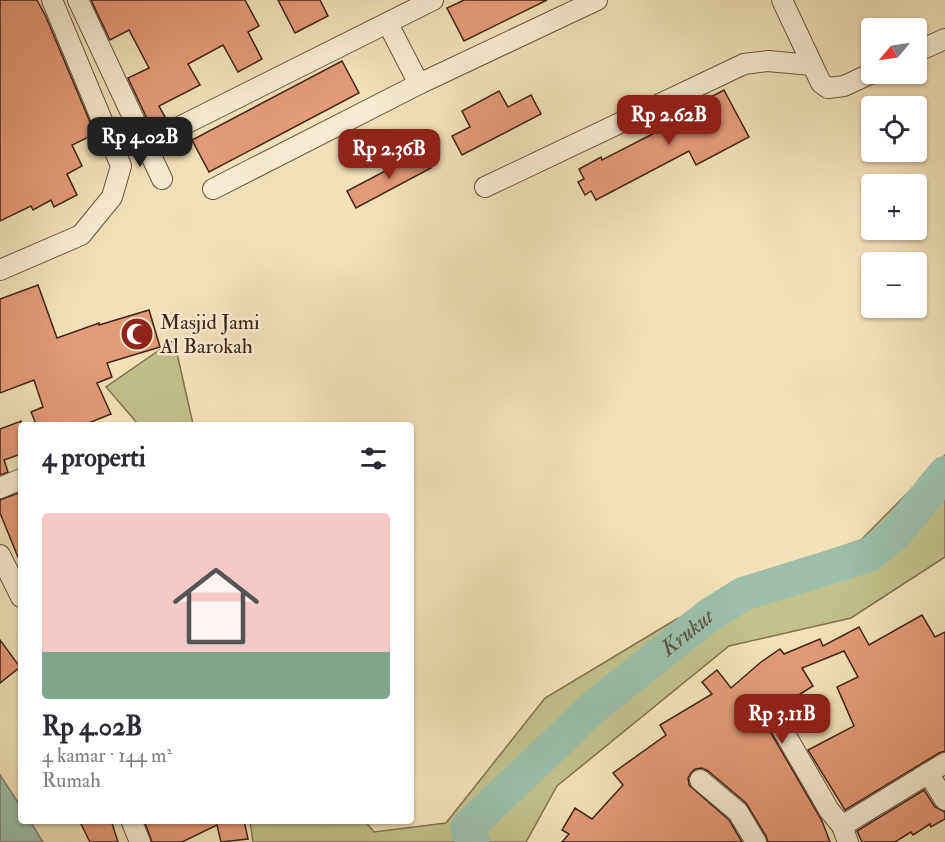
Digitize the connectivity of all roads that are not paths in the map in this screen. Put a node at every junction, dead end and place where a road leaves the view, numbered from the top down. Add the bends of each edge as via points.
1 (52, 0) edge
2 (78, 0) edge
3 (433, 0) edge
4 (597, 0) edge
5 (782, 0) edge
6 (388, 24) junction
7 (945, 39) edge
8 (927, 47) edge
9 (812, 65) junction
10 (861, 78) edge
11 (419, 84) junction
12 (181, 126) dead end
13 (162, 179) dead end
14 (485, 187) dead end
15 (213, 189) dead end
16 (0, 270) edge
17 (18, 480) edge
18 (0, 488) edge
19 (0, 555) edge
20 (18, 589) edge
21 (777, 720) dead end
22 (937, 768) edge
23 (700, 780) dead end
24 (945, 800) edge
25 (133, 824) edge
26 (845, 834) edge
27 (140, 842) edge
28 (756, 842) edge

1 - 16 street via 121,166 112,197 81,235
2 - 13 street
3 - 6 street
4 - 11 street
5 - 9 street
6 - 11 street
6 - 12 street
7 - 8 street
9 - 10 street via 828,88
9 - 14 street via 768,61 744,64
11 - 15 street
17 - 18 street
19 - 20 street
21 - 26 street
22 - 24 street
22 - 26 street
23 - 28 street via 738,812
25 - 27 street

